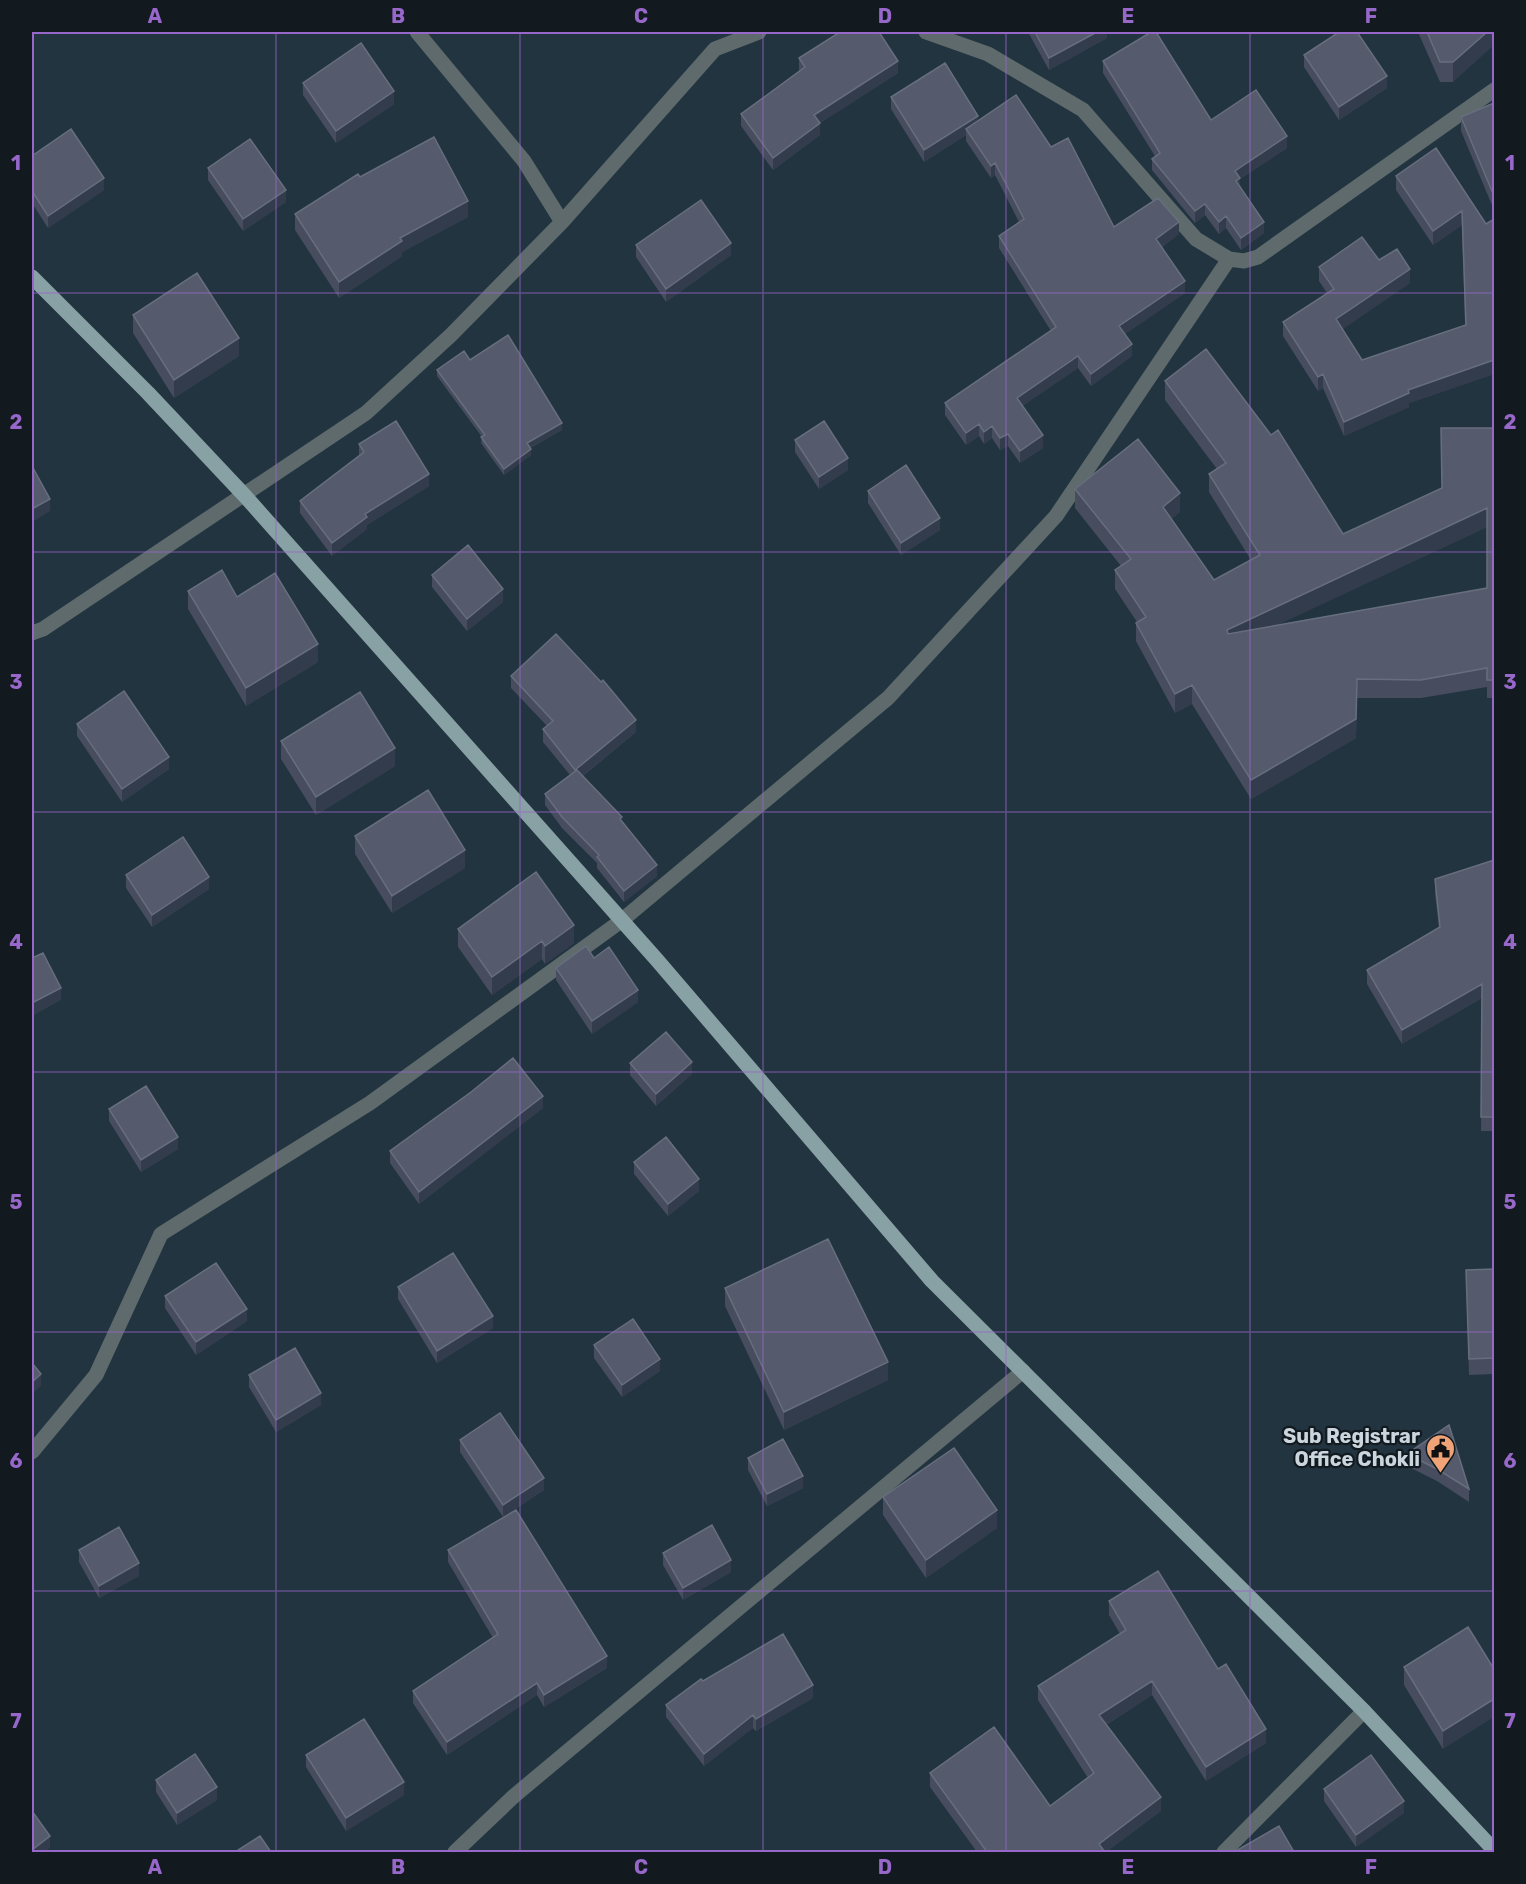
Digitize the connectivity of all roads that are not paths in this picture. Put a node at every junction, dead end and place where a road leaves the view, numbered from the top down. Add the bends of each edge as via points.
1 (417, 32) edge
2 (759, 32) edge
3 (926, 32) edge
4 (1494, 90) edge
5 (562, 222) junction
6 (1229, 259) junction
7 (32, 277) edge
8 (245, 496) junction
9 (32, 633) edge
10 (621, 921) junction
11 (1023, 1371) junction
12 (32, 1452) edge
13 (1364, 1711) junction
14 (1494, 1850) edge
15 (455, 1852) edge
16 (1224, 1852) edge

1 - 5 street via 524,161
2 - 5 street via 715,49
3 - 6 street via 988,54 1083,110 1196,239
4 - 6 street via 1258,257 1244,261
5 - 8 street via 451,335 366,413
6 - 10 street via 1056,516 888,698
7 - 8 main road
8 - 9 street
8 - 10 main road
10 - 11 main road via 932,1281
10 - 12 street via 370,1103 161,1234 96,1375
11 - 13 main road
11 - 15 street via 523,1788
13 - 14 main road
13 - 16 street

